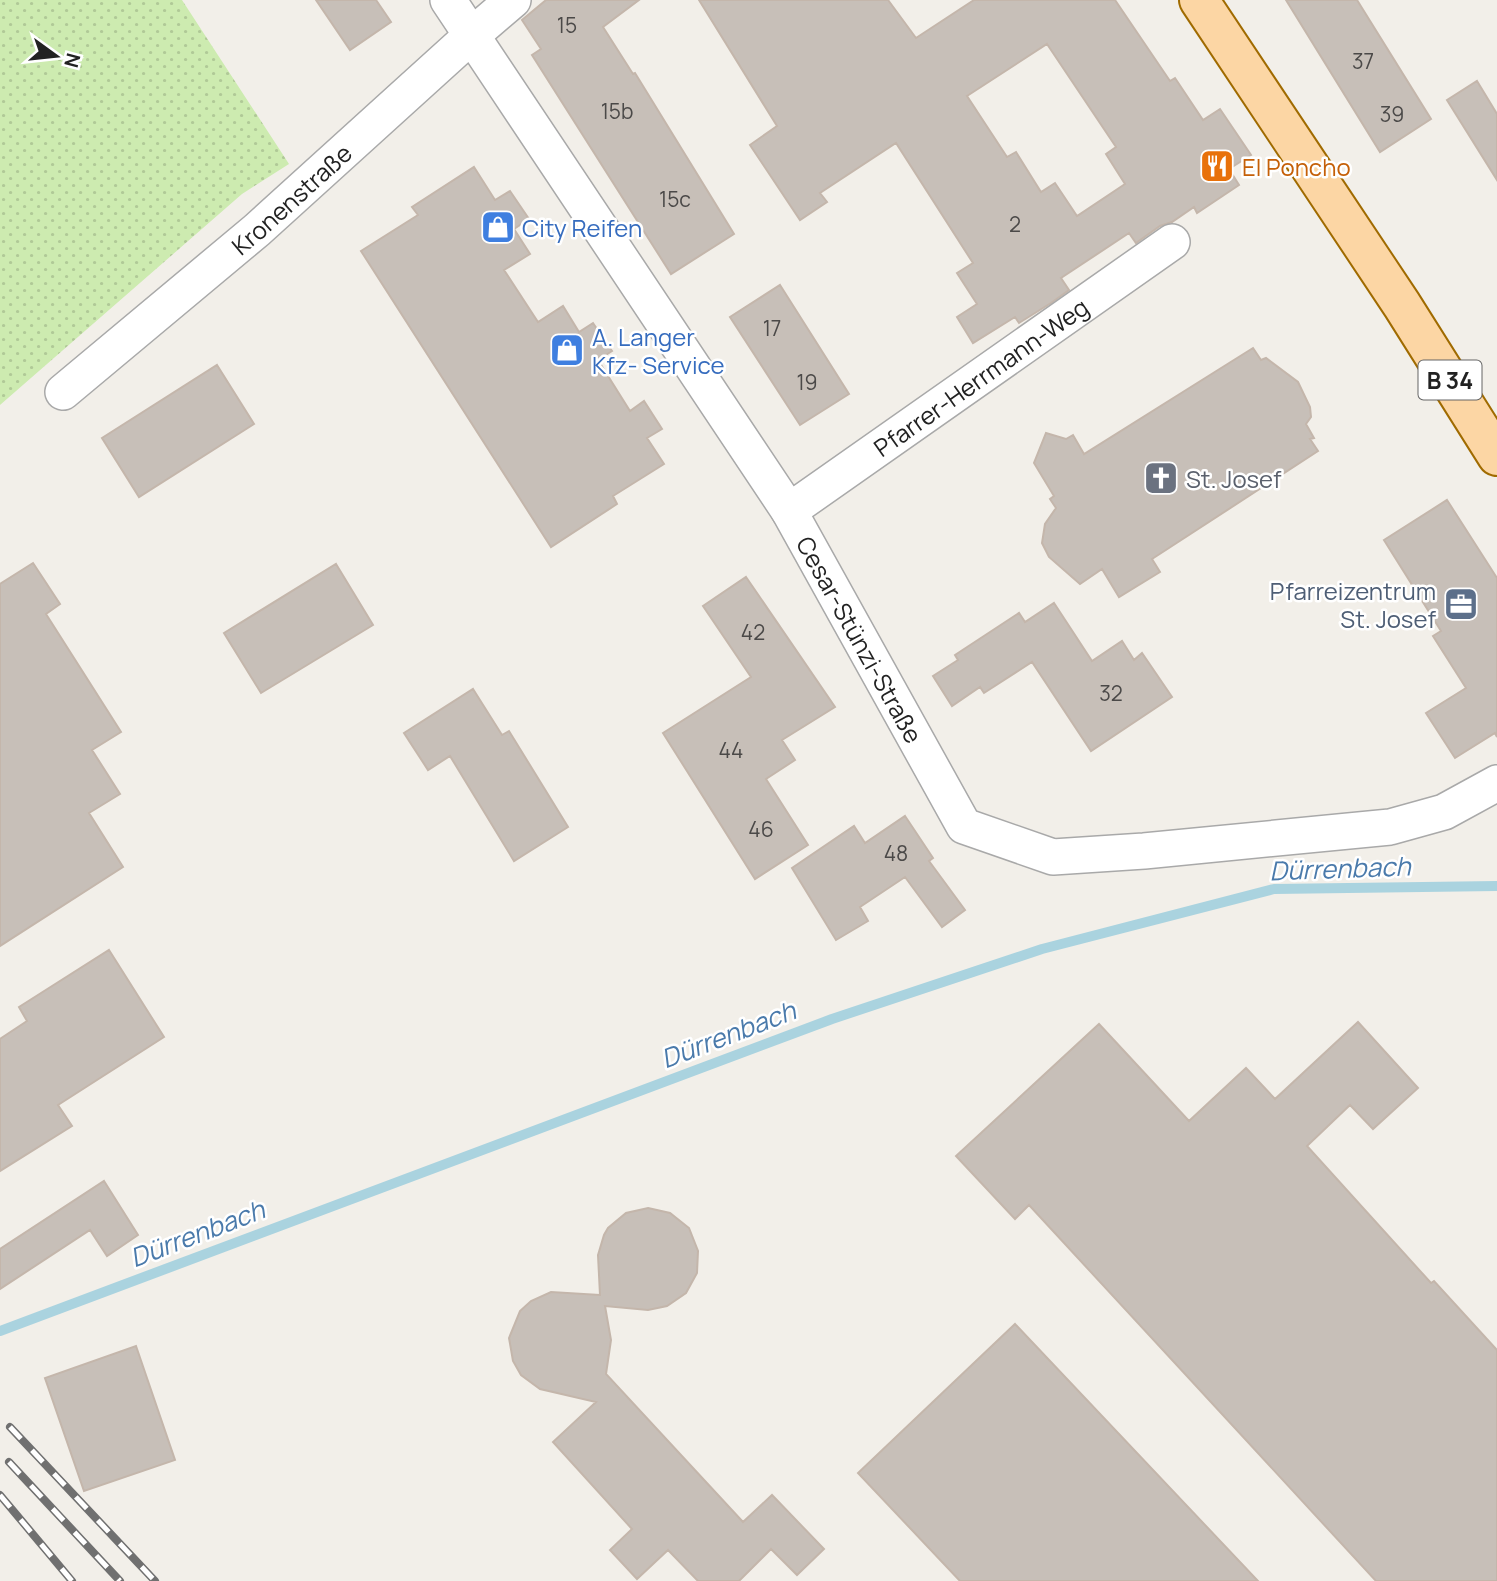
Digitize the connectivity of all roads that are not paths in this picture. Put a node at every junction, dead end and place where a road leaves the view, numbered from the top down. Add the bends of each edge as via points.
1 (448, 0) edge
2 (513, 0) edge
3 (1199, 0) edge
4 (471, 36) junction
5 (1172, 242) dead end
6 (63, 392) dead end
7 (1497, 457) edge
8 (789, 511) junction
9 (1497, 783) edge

1 - 4 street, Cesar-Stünzi-Straße
2 - 4 street, Kronenstraße
3 - 7 main road, B 34
4 - 6 street, Kronenstraße via 257,230
4 - 8 street, Cesar-Stünzi-Straße
5 - 8 street, Pfarrer-Herrmann-Weg
8 - 9 street, Cesar-Stünzi-Straße via 964,826 1053,857 1144,851 1390,827 1444,812

